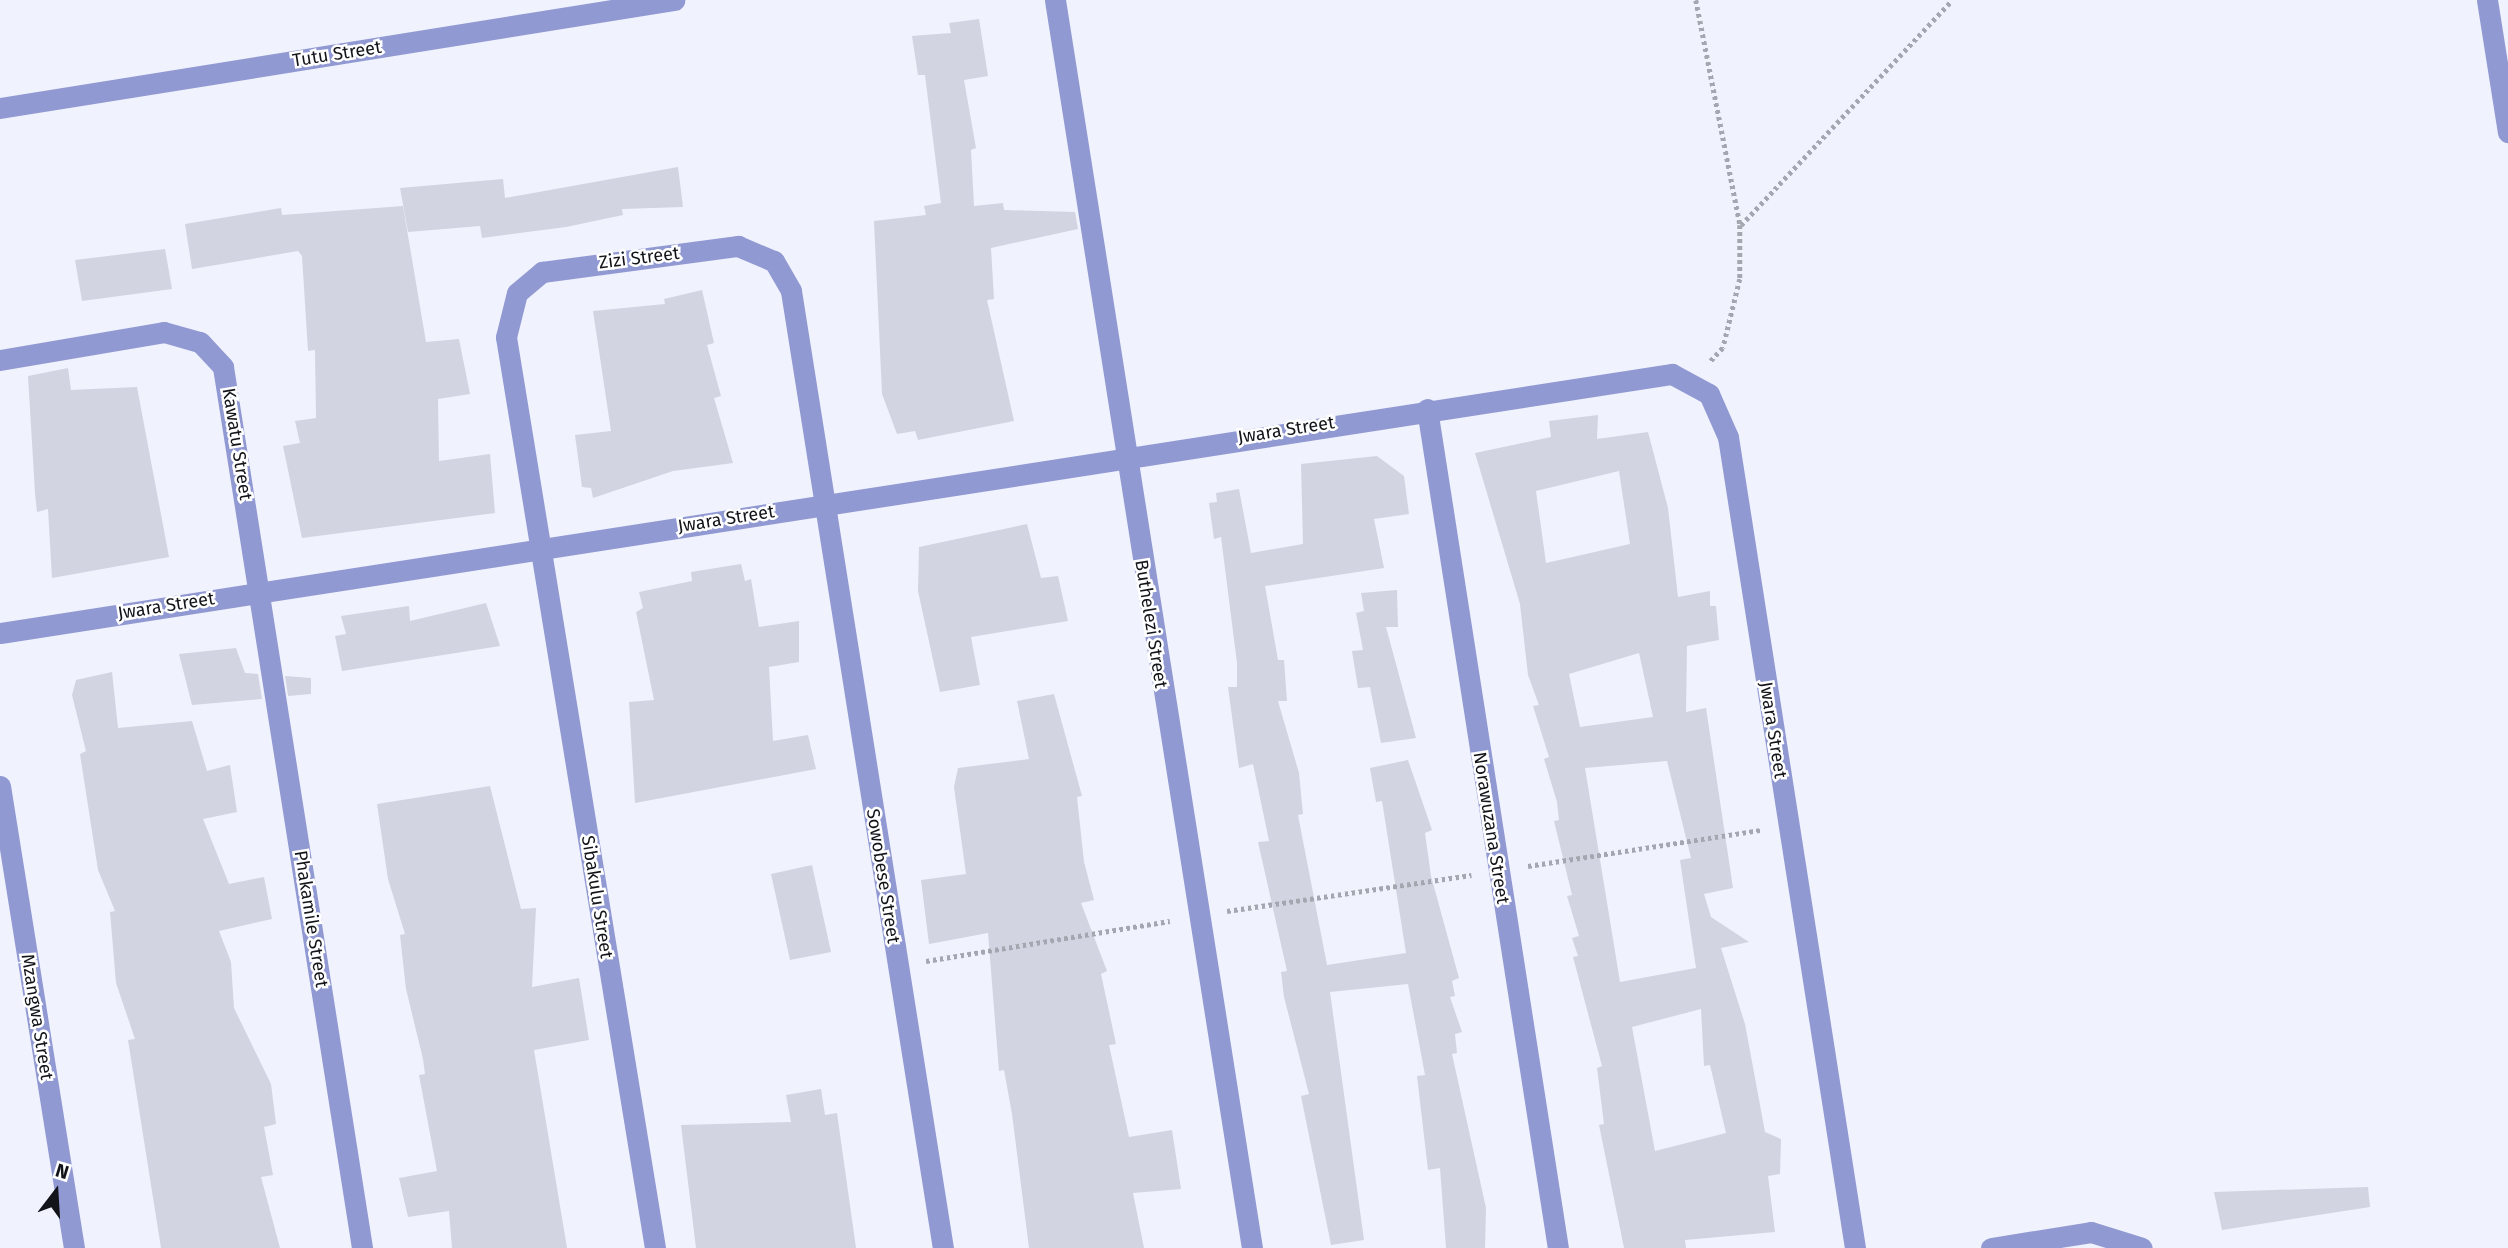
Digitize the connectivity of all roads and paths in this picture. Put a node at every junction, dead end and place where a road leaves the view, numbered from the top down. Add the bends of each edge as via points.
1 (674, 0) edge
2 (1055, 0) edge
3 (1696, 0) edge
4 (1952, 0) edge
5 (2487, 0) edge
6 (0, 108) edge
7 (2508, 132) edge
8 (1740, 225) junction
9 (0, 360) edge
10 (1692, 382) junction
11 (1427, 409) junction
12 (1123, 455) junction
13 (824, 504) junction
14 (539, 547) junction
15 (260, 590) junction
16 (0, 633) edge
17 (0, 786) edge
18 (1788, 826) junction
19 (1498, 870) junction
20 (1199, 916) junction
21 (898, 966) junction
22 (74, 1248) edge
23 (362, 1248) edge
24 (654, 1248) edge
25 (943, 1248) edge
26 (1252, 1248) edge
27 (1558, 1248) edge
28 (1855, 1248) edge
29 (1991, 1248) edge
30 (2142, 1248) edge

1 - 6 street, Tutu Street
2 - 12 street, Buthelezi Street
3 - 8 path
4 - 8 path
5 - 7 street
8 - 10 path via 1740,279 1723,348
9 - 15 street, Kawatu Street via 164,332 181,333 215,355 228,382
10 - 11 street, Jwara Street via 1655,371
10 - 18 street, Jwara Street via 1709,394 1728,437
11 - 12 street, Jwara Street
11 - 19 street, Norawuzana Street
12 - 13 street, Jwara Street
12 - 20 street, Buthelezi Street
13 - 14 street, Jwara Street
13 - 14 street, Zizi Street via 791,291 774,261 738,246 558,267 522,284 506,337
13 - 21 street, Sowobese Street
14 - 15 street, Jwara Street
14 - 24 street, Sibakulu Street
15 - 16 street, Jwara Street
15 - 23 street, Phakamile Street
17 - 22 street, Mzangwa Street
18 - 19 path
18 - 28 street, Jwara Street
19 - 20 path
19 - 27 street, Norawuzana Street
20 - 21 path
20 - 26 street, Buthelezi Street
21 - 25 street, Sowobese Street
29 - 30 street via 2091,1232

